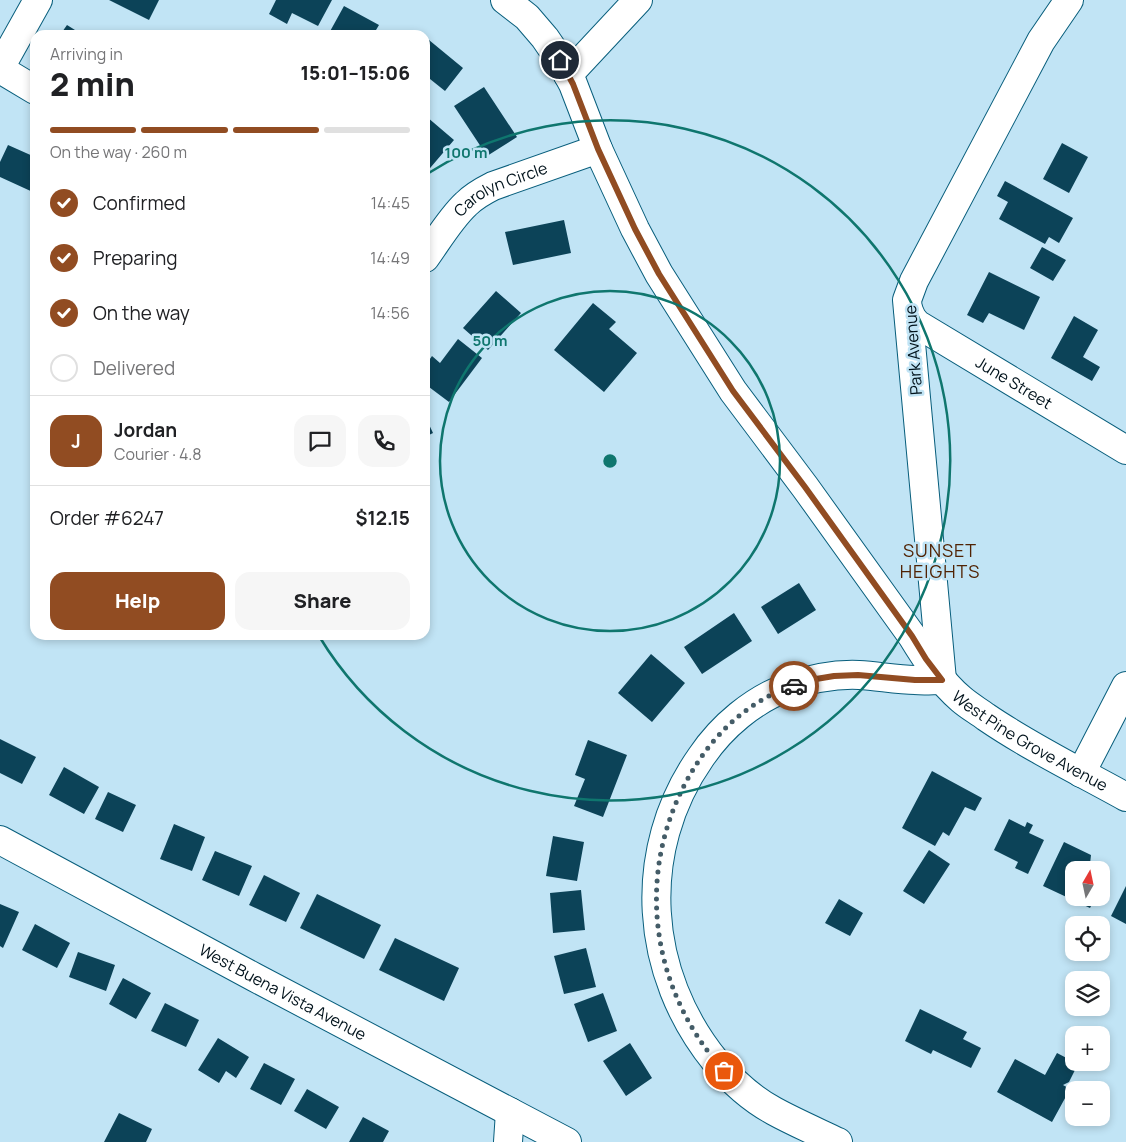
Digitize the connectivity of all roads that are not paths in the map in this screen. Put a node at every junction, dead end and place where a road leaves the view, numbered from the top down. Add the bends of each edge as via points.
1 (38, 0) edge
2 (505, 0) edge
3 (638, 0) edge
4 (1069, 0) edge
5 (0, 68) edge
6 (568, 75) junction
7 (30, 87) edge
8 (598, 149) junction
9 (430, 251) edge
10 (908, 309) junction
11 (1126, 450) edge
12 (942, 680) junction
13 (1126, 686) edge
14 (1081, 772) junction
15 (1126, 796) edge
16 (0, 840) edge
17 (510, 1112) junction
18 (508, 1142) edge
19 (568, 1142) edge
20 (838, 1142) edge

1 - 5 street
2 - 6 street, West Pine Grove Avenue via 545,38
3 - 6 street
4 - 10 street, Park Avenue via 1041,41 914,281 907,300
5 - 7 street
6 - 8 street, West Pine Grove Avenue
8 - 9 street, Carolyn Circle via 478,194 454,218
8 - 12 street, West Pine Grove Avenue via 659,274 733,391
10 - 11 street, June Street via 917,324
10 - 12 street, Park Avenue
12 - 14 street, West Pine Grove Avenue via 961,699 998,725
12 - 20 street via 834,676 810,680 766,697 727,726 692,769 669,819 660,854 656,882 659,937 672,987 699,1039 732,1080 752,1096
13 - 14 street
14 - 15 street, West Pine Grove Avenue
16 - 17 street, West Buena Vista Avenue
17 - 18 street
17 - 19 street, West Buena Vista Avenue

